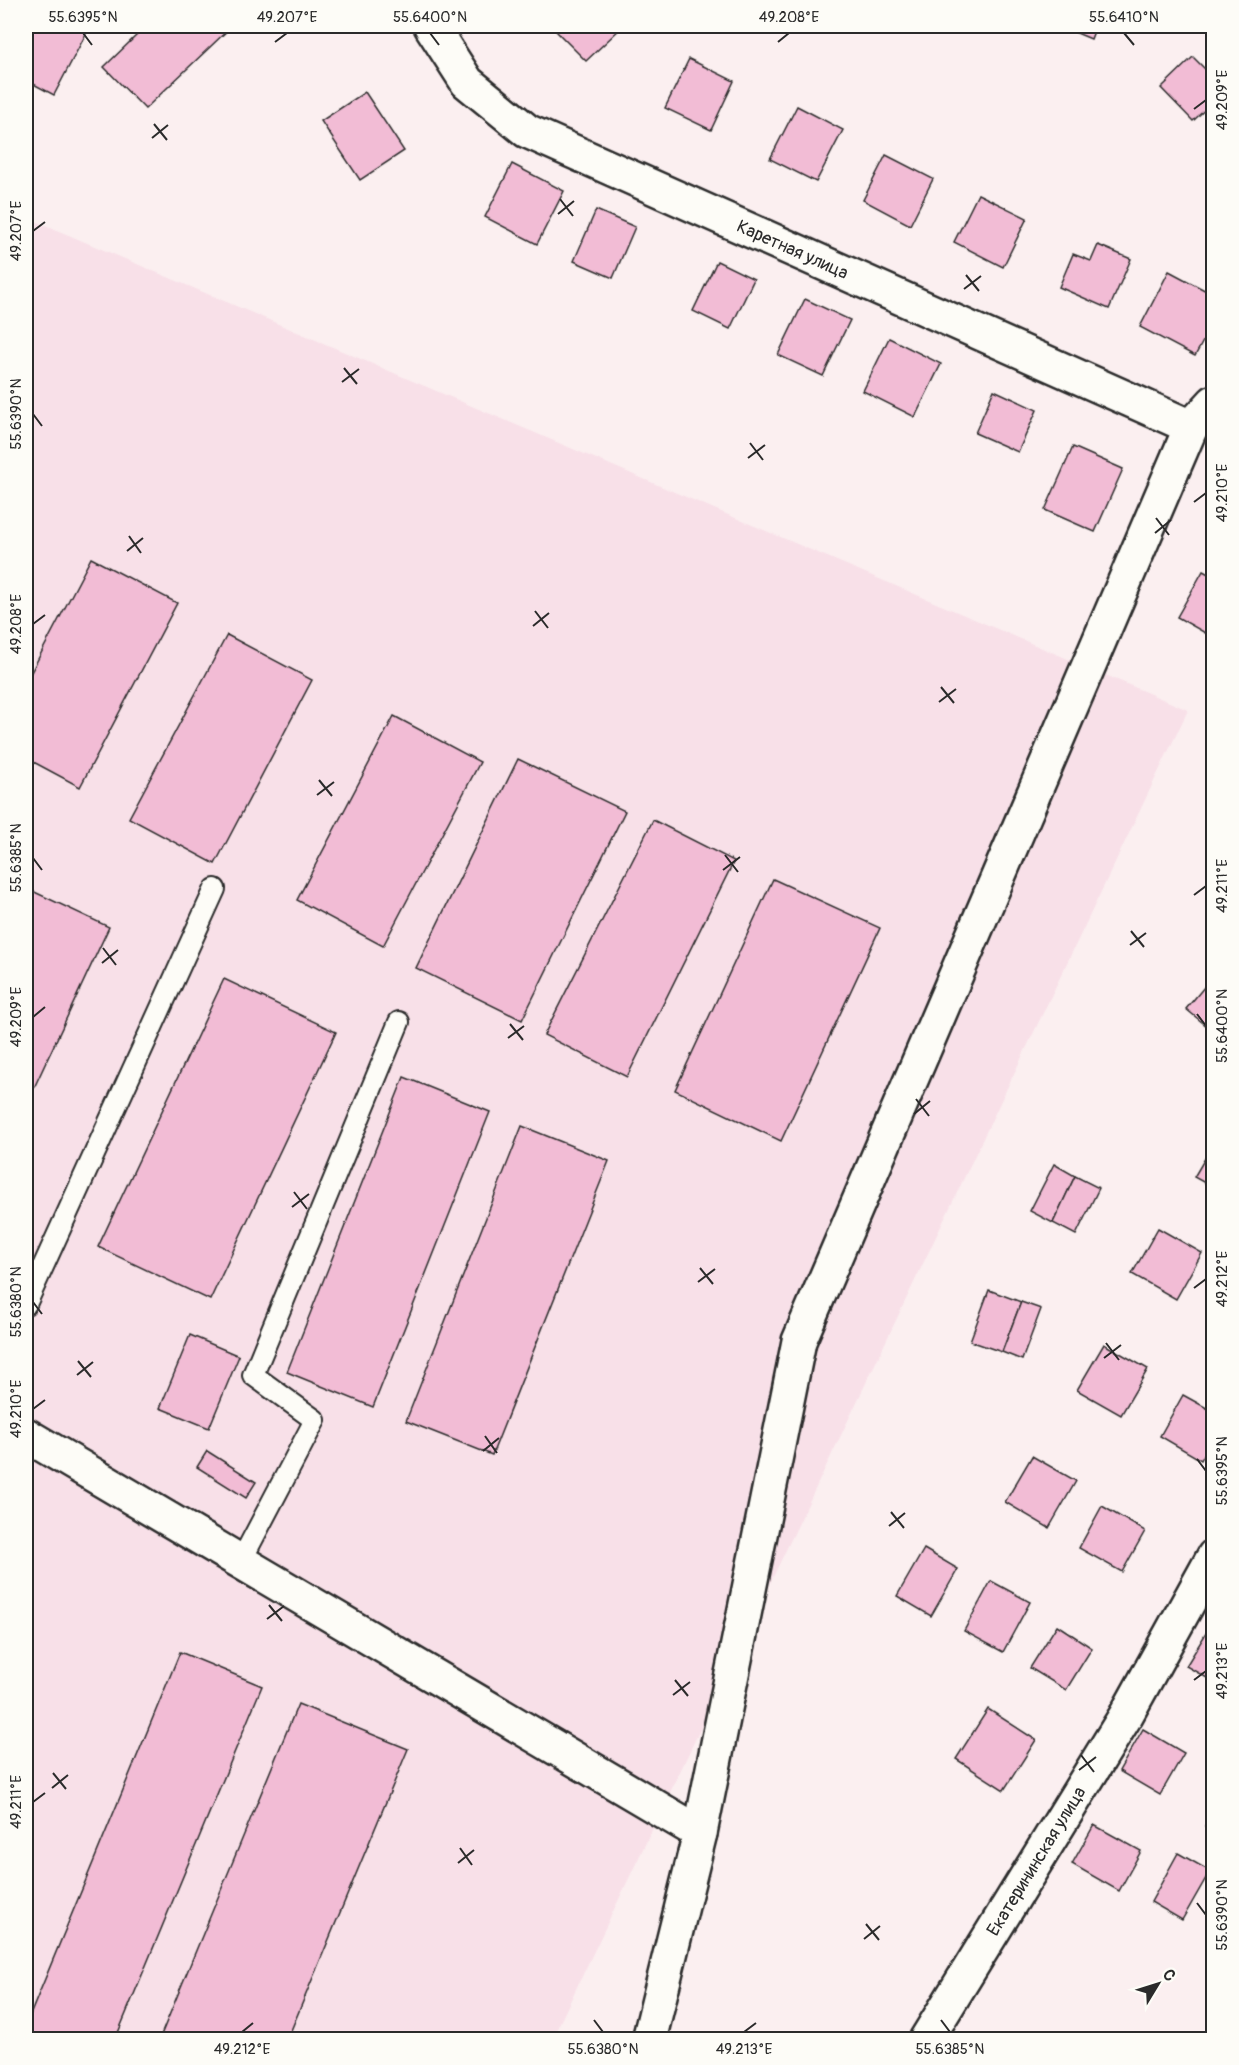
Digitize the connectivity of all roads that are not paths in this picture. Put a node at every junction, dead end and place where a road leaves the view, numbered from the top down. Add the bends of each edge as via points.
1 (431, 26) edge
2 (1214, 402) edge
3 (1191, 427) junction
4 (215, 889) dead end
5 (399, 1022) dead end
6 (26, 1304) edge
7 (26, 1435) edge
8 (1214, 1556) edge
9 (241, 1561) junction
10 (700, 1833) junction
11 (649, 2040) edge
12 (926, 2040) edge

1 - 3 street, Каретная улица via 467,82 527,131
2 - 3 street
3 - 10 street via 799,1341
4 - 6 lane
5 - 9 lane via 253,1375 315,1420
7 - 9 street
8 - 12 street, Екатерининская улица via 1125,1717
9 - 10 street
10 - 11 street

